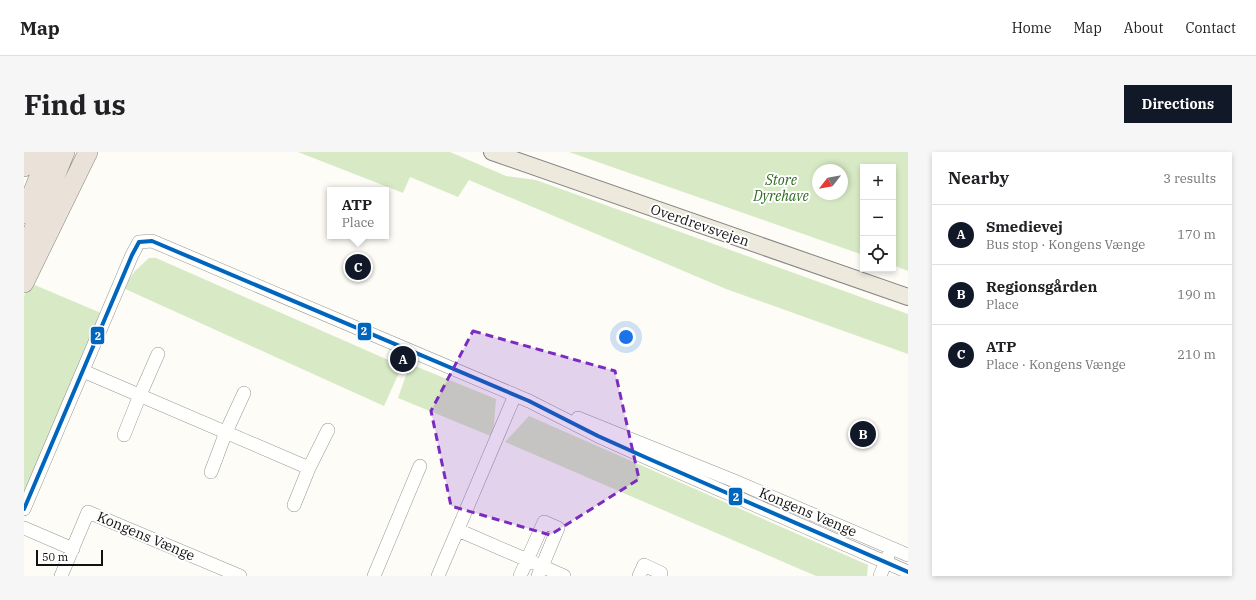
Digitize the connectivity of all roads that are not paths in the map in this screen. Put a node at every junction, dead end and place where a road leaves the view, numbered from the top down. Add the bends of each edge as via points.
1 (29, 152) edge
2 (49, 152) edge
3 (64, 152) edge
4 (88, 152) edge
5 (492, 152) edge
6 (24, 168) edge
7 (24, 214) edge
8 (24, 253) edge
9 (24, 283) edge
10 (908, 297) edge
11 (158, 354) dead end
12 (83, 371) junction
13 (244, 393) dead end
14 (140, 394) junction
15 (515, 395) junction
16 (529, 401) junction
17 (328, 430) dead end
18 (226, 432) junction
19 (124, 435) dead end
20 (420, 466) dead end
21 (310, 468) junction
22 (211, 472) dead end
23 (294, 505) dead end
24 (24, 509) edge
25 (24, 528) edge
26 (458, 530) junction
27 (892, 548) junction
28 (73, 549) junction
29 (908, 555) edge
30 (527, 560) junction
31 (886, 562) junction
32 (540, 571) edge
33 (908, 572) edge
34 (661, 573) dead end
35 (61, 576) edge
36 (240, 576) edge
37 (374, 576) edge
38 (438, 576) edge
39 (520, 576) edge
40 (564, 576) edge
41 (639, 576) edge
42 (880, 576) edge

1 - 6 highway
2 - 7 highway
3 - 8 highway
4 - 9 highway
5 - 10 main road, Overdrevsvejen
11 - 14 street
12 - 14 street
12 - 15 street, Kongens Vænge via 132,254 139,242 152,241
12 - 24 street, Kongens Vænge
13 - 18 street
14 - 18 street
14 - 19 street
15 - 16 street, Kongens Vænge
15 - 26 street
16 - 27 street, Kongens Vænge via 602,427
16 - 31 street, Kongens Vænge via 640,455
17 - 21 street
18 - 21 street
18 - 22 street
20 - 37 street
21 - 23 street
25 - 28 street
26 - 30 street
26 - 38 street
27 - 29 street, Kongens Vænge
27 - 31 street
28 - 35 street, Kongens Vænge
28 - 36 street, Kongens Vænge via 88,512
30 - 32 street
30 - 32 street via 544,522 558,528
30 - 39 street
31 - 33 street, Kongens Vænge
31 - 42 street
32 - 40 street
34 - 41 street via 644,565

